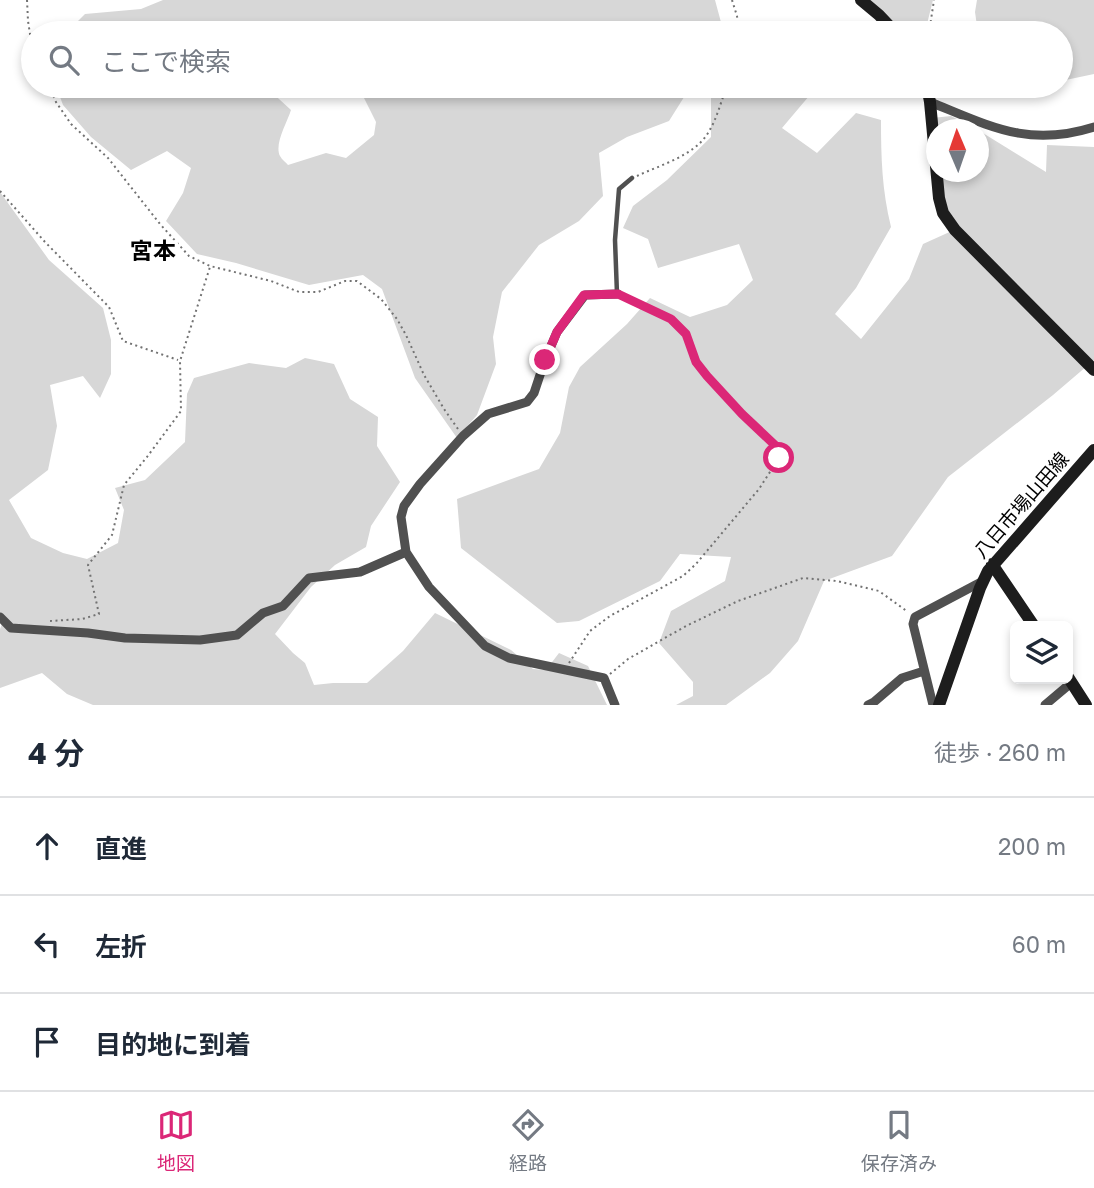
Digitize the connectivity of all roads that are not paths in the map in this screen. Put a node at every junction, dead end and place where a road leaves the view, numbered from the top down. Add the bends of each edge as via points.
1 (861, 0) edge
2 (885, 21) edge
3 (929, 98) edge
4 (930, 102) junction
5 (1094, 127) edge
6 (632, 178) road end
7 (618, 294) joint
8 (1094, 370) edge
9 (1094, 450) edge
10 (407, 552) junction
11 (992, 564) junction
12 (984, 581) junction
13 (0, 617) edge
14 (1031, 621) edge
15 (924, 671) junction
16 (1066, 684) edge
17 (1073, 684) edge
18 (615, 705) edge
19 (868, 705) edge
20 (933, 705) edge
21 (939, 705) edge
22 (1045, 705) edge
23 (1086, 705) edge

1 - 2 street
3 - 4 street
4 - 5 street via 1029,136 1055,136
4 - 8 street via 943,214
6 - 7 lane via 619,189 615,240
7 - 10 street via 584,295 557,332 527,402 488,414 420,484 401,517
9 - 11 street, 八日市場山田線
10 - 13 street via 360,572 309,578 283,606 264,613 237,635 200,640 125,638 11,628
10 - 18 street via 429,587 485,646 509,658 604,678
11 - 12 street, 八日市場山田線
11 - 14 street
12 - 15 street via 915,617
12 - 21 street, 八日市場山田線
15 - 19 street via 902,678
15 - 20 street
16 - 22 street
17 - 23 street

